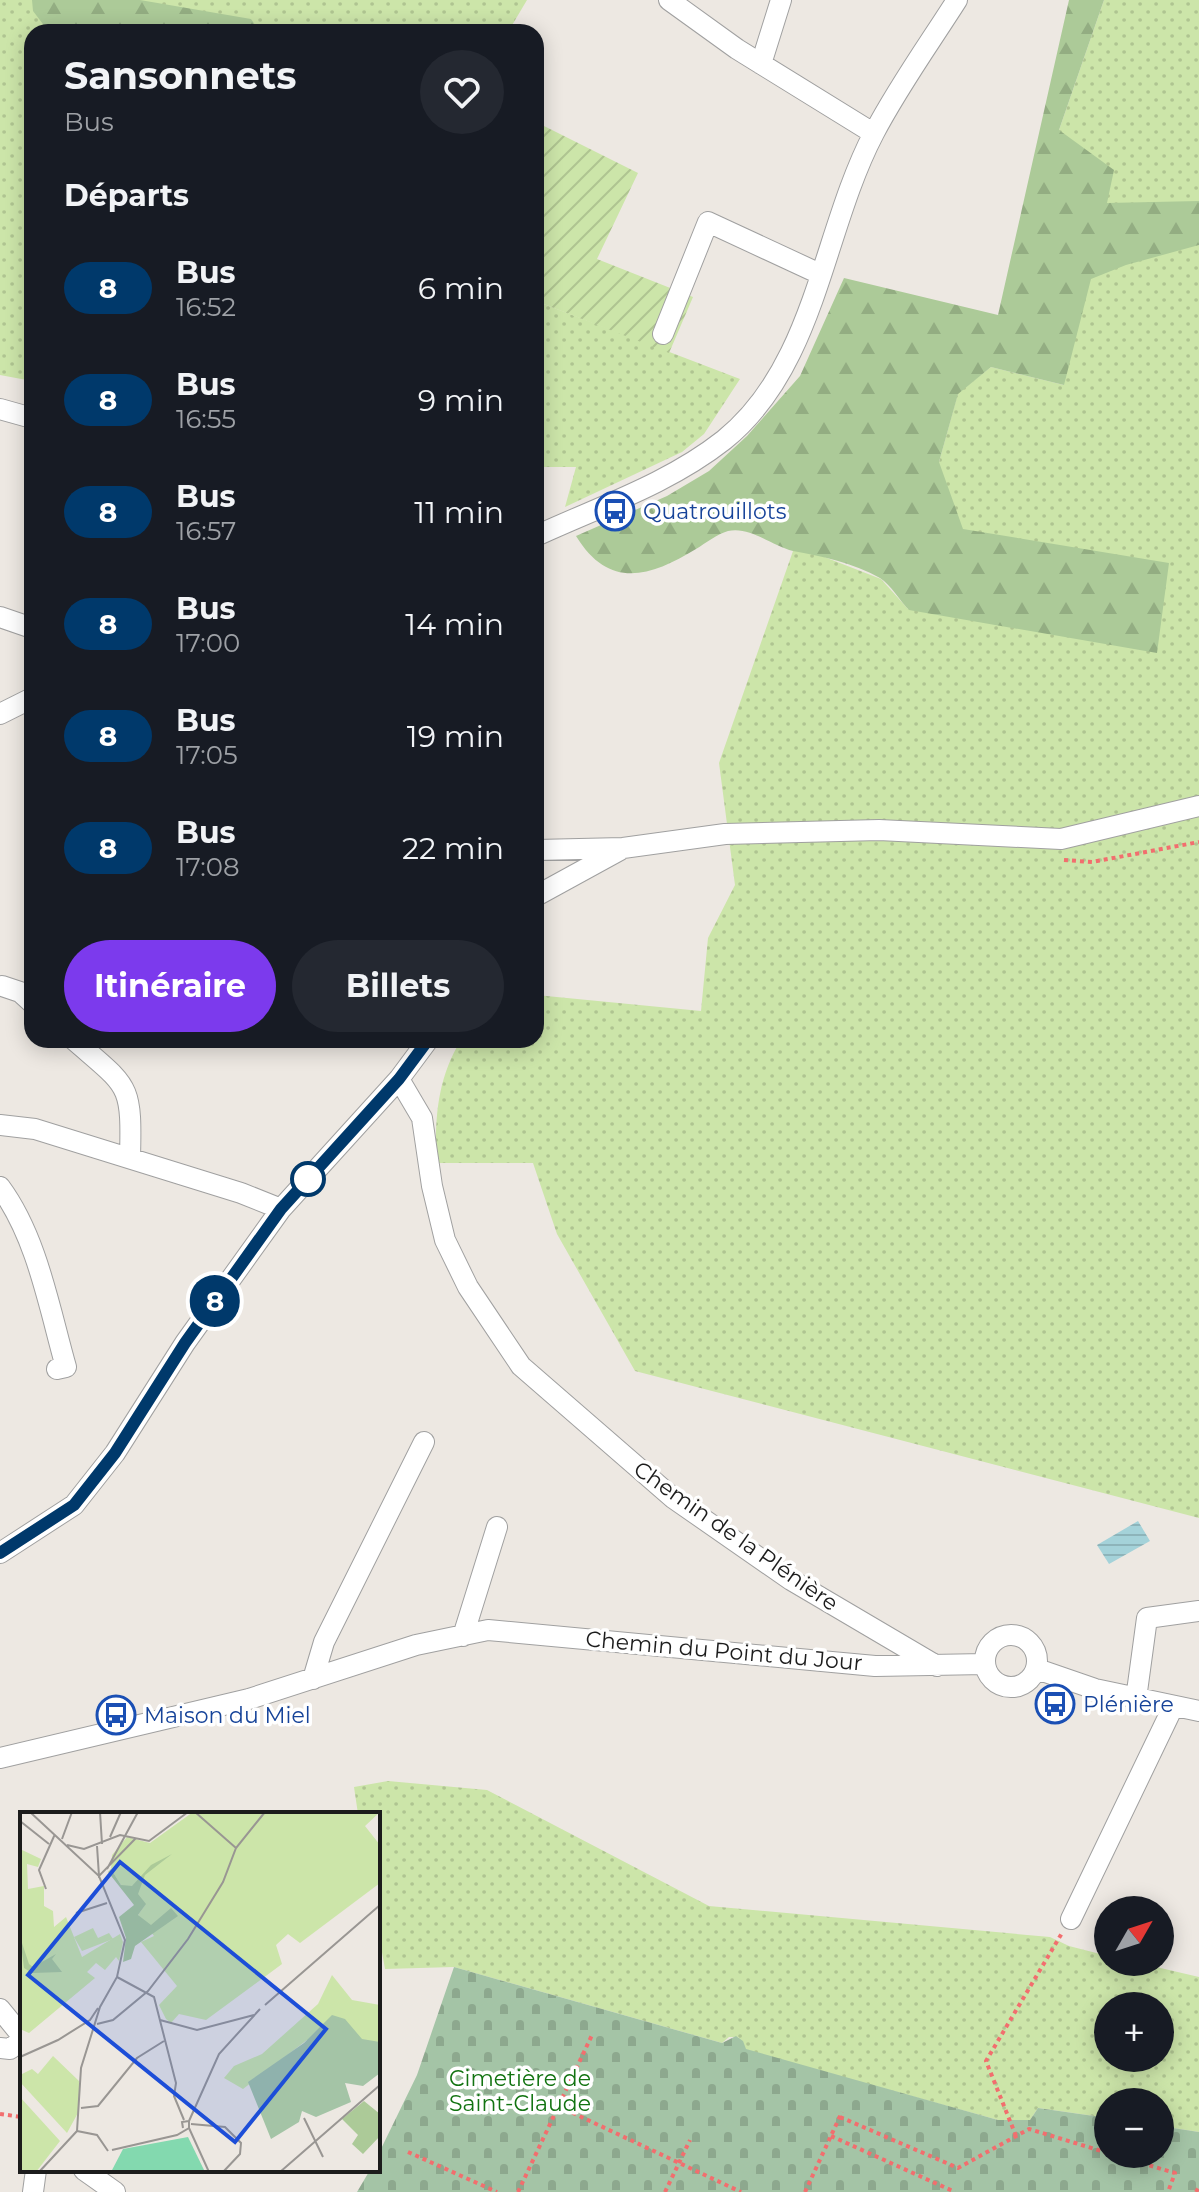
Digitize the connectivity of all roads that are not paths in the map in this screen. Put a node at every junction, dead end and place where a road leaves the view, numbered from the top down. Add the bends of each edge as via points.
1 (669, 0) edge
2 (781, 0) edge
3 (957, 0) edge
4 (761, 64) junction
5 (873, 133) junction
6 (820, 274) junction
7 (663, 334) dead end
8 (0, 409) edge
9 (24, 416) edge
10 (544, 533) edge
11 (0, 617) edge
12 (24, 625) edge
13 (24, 702) edge
14 (0, 714) edge
15 (1199, 806) edge
16 (623, 848) junction
17 (544, 850) edge
18 (544, 892) edge
19 (2, 986) dead end
20 (24, 996) edge
21 (83, 1048) edge
22 (422, 1048) edge
23 (399, 1079) junction
24 (0, 1125) edge
25 (130, 1158) junction
26 (0, 1187) edge
27 (281, 1209) junction
28 (57, 1369) dead end
29 (424, 1442) dead end
30 (497, 1527) dead end
31 (0, 1553) edge
32 (1199, 1611) edge
33 (882, 1633) junction
34 (463, 1636) junction
35 (985, 1664) junction
36 (875, 1666) junction
37 (938, 1667) junction
38 (1037, 1669) junction
39 (313, 1679) junction
40 (1136, 1699) junction
41 (1173, 1707) junction
42 (1199, 1711) edge
43 (0, 1758) edge
44 (1071, 1919) road end
45 (0, 2009) edge
46 (20, 2035) edge
47 (20, 2040) edge
48 (0, 2048) edge
49 (36, 2172) edge
50 (87, 2172) edge
51 (33, 2192) edge
52 (115, 2192) edge

1 - 4 street
2 - 4 street
3 - 5 street
4 - 5 street
5 - 6 street
6 - 7 street via 708,222
6 - 10 street via 800,331 766,393 726,438 670,478
8 - 9 street
11 - 12 street
13 - 14 street
15 - 16 street via 1061,839 879,830 725,834
16 - 17 street
16 - 18 street
19 - 20 street
21 - 25 street via 124,1083 131,1112
22 - 23 street
23 - 27 street
23 - 33 street, Chemin de la Plénière via 422,1118 445,1240 468,1287 521,1366 673,1498 791,1580
24 - 25 street via 35,1129
25 - 27 street
26 - 28 street via 17,1210 45,1292 66,1367
27 - 31 street via 82,1496
29 - 39 street via 324,1642
30 - 34 street
32 - 40 street via 1147,1618
33 - 36 street
33 - 37 street, Chemin de la Plénière
34 - 36 street, Chemin du Point du Jour via 488,1630
34 - 39 street, Chemin du Point du Jour via 416,1645
35 - 37 street, Chemin du Point du Jour
35 - 38 street via 993,1680 1009,1687 1026,1683
35 - 38 street via 994,1641 1010,1634 1032,1645
36 - 37 street, Chemin du Point du Jour
38 - 40 street
39 - 43 street, Chemin du Point du Jour
40 - 41 street
41 - 42 street
41 - 44 street
45 - 46 street
47 - 48 street via 10,2049
49 - 51 street
50 - 52 street

